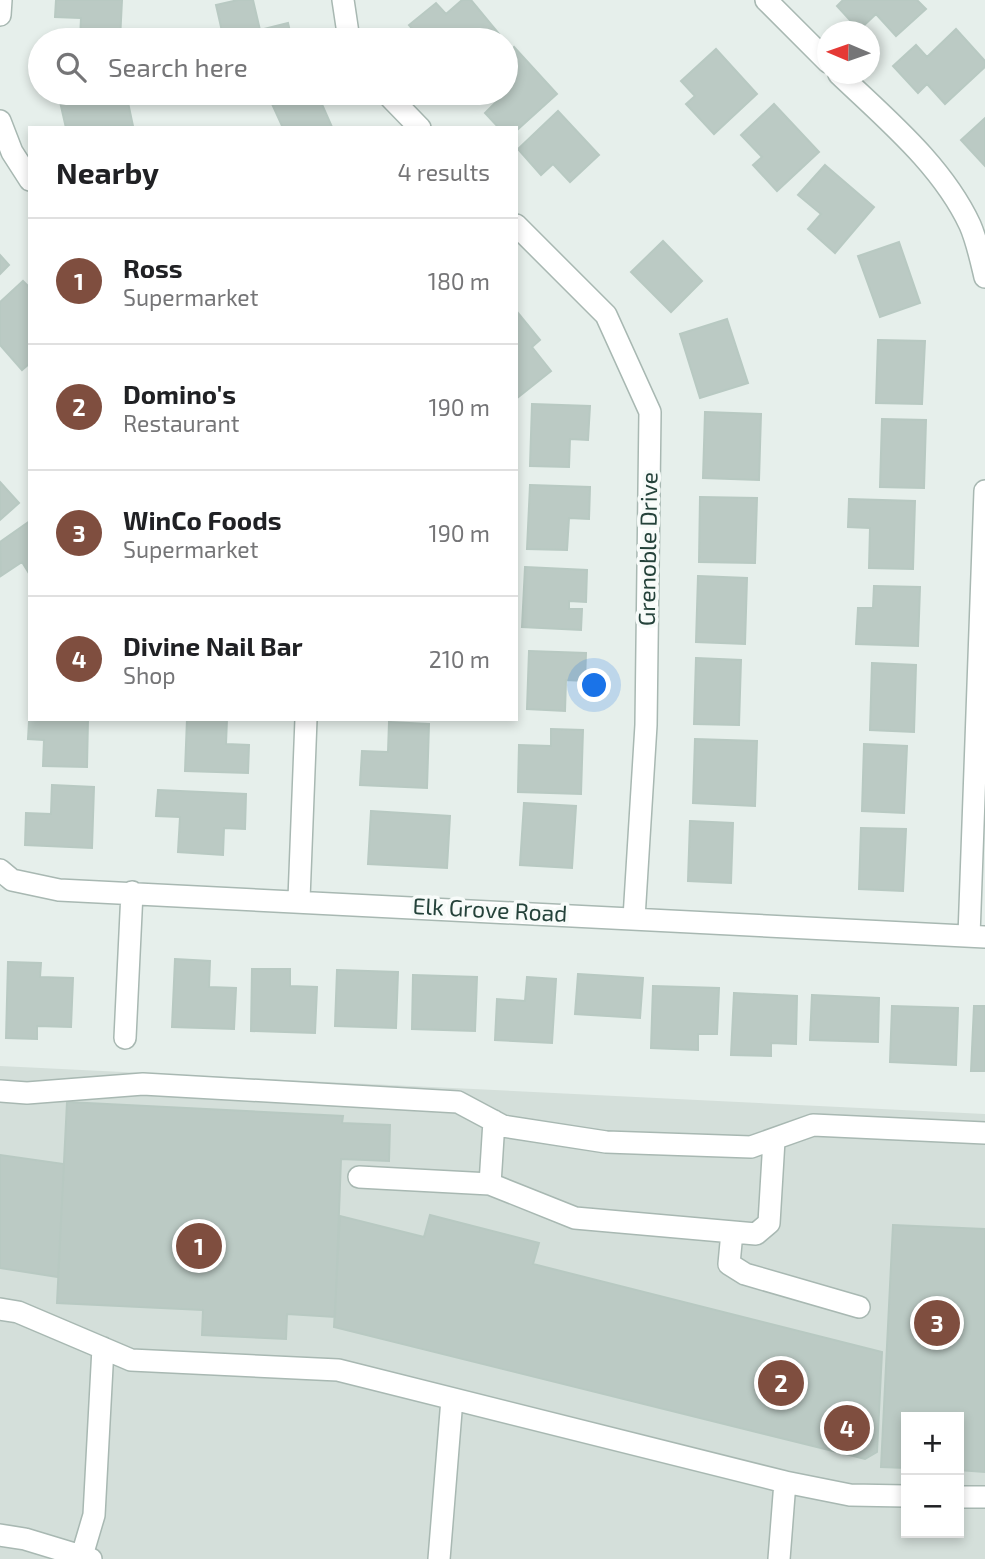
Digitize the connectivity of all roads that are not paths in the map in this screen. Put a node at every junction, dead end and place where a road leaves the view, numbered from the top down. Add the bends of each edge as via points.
1 (1, 0) edge
2 (343, 0) edge
3 (766, 0) edge
4 (0, 15) edge
5 (347, 28) edge
6 (817, 51) edge
7 (849, 84) edge
8 (398, 105) edge
9 (0, 121) edge
10 (418, 126) edge
11 (28, 177) edge
12 (518, 228) edge
13 (984, 267) edge
14 (985, 491) edge
15 (306, 721) edge
16 (0, 870) edge
17 (132, 892) junction
18 (299, 899) junction
19 (634, 918) junction
20 (977, 937) edge
21 (125, 1038) dead end
22 (0, 1091) edge
23 (494, 1121) junction
24 (985, 1133) edge
25 (774, 1140) junction
26 (359, 1177) dead end
27 (490, 1184) junction
28 (732, 1232) junction
29 (859, 1307) dead end
30 (0, 1309) edge
31 (103, 1348) junction
32 (452, 1399) junction
33 (785, 1482) junction
34 (901, 1496) edge
35 (964, 1497) edge
36 (985, 1497) edge
37 (0, 1535) edge
38 (84, 1558) edge
39 (439, 1559) edge
40 (779, 1559) edge

1 - 4 street
2 - 5 street
3 - 6 street
7 - 13 street via 905,137 952,195 971,227
8 - 10 street
9 - 11 street
12 - 19 street, Grenoble Drive via 606,315 650,412 646,725
14 - 20 street
15 - 18 street
16 - 17 street, Elk Grove Road via 12,880 41,887
17 - 18 street, Elk Grove Road
17 - 21 street
18 - 19 street, Elk Grove Road
19 - 20 street, Elk Grove Road
22 - 23 street via 143,1084 444,1101 458,1102
23 - 25 street via 606,1142 751,1147
23 - 27 street
24 - 25 street via 813,1125
25 - 28 street via 769,1223 756,1234
26 - 27 street
27 - 28 street via 575,1219
28 - 29 street via 729,1264 745,1274
30 - 31 street via 18,1312
31 - 32 street via 131,1360 338,1370
31 - 38 street via 94,1514
32 - 33 street
32 - 39 street
33 - 34 street via 850,1495
33 - 40 street
35 - 36 street
37 - 38 street

